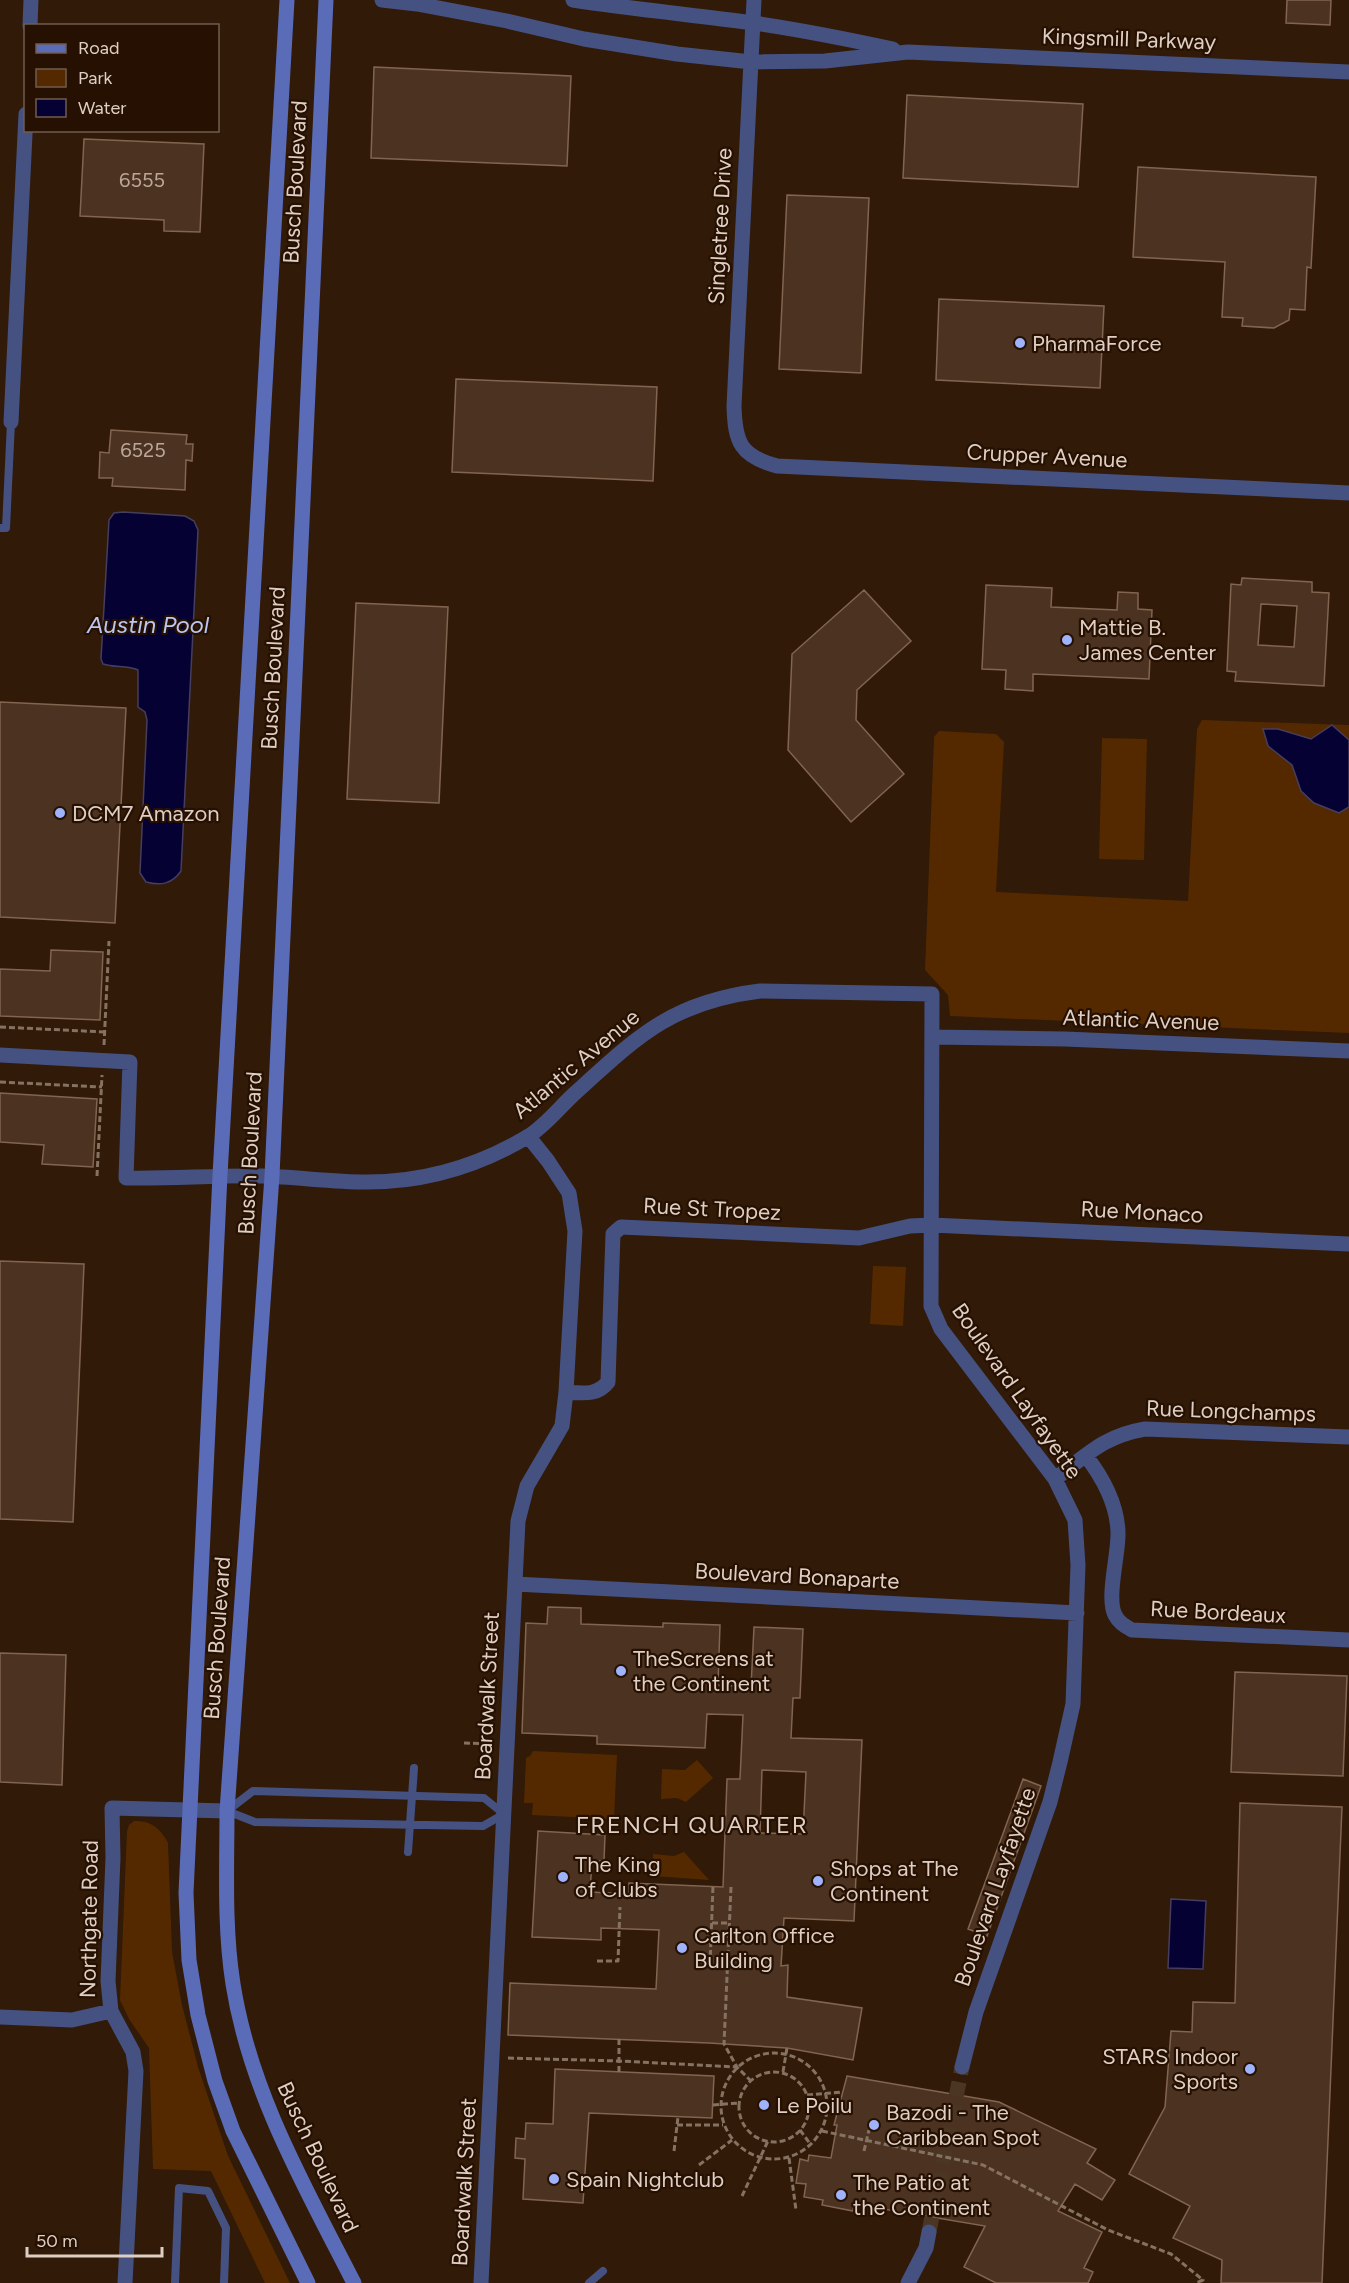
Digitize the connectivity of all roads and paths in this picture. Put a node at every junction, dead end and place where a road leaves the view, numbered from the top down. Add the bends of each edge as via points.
1 (31, 0) edge
2 (287, 0) edge
3 (326, 0) edge
4 (382, 0) edge
5 (573, 0) edge
6 (754, 0) edge
7 (753, 23) junction
8 (30, 24) edge
9 (908, 52) junction
10 (751, 62) junction
11 (1349, 72) edge
12 (25, 132) edge
13 (11, 422) joint
14 (746, 452) joint
15 (1349, 493) edge
16 (0, 528) edge
17 (109, 941) dead end
18 (912, 993) joint
19 (0, 1027) edge
20 (105, 1032) junction
21 (932, 1037) junction
22 (104, 1049) dead end
23 (1349, 1051) edge
24 (0, 1055) edge
25 (103, 1070) dead end
26 (0, 1082) edge
27 (102, 1087) junction
28 (528, 1136) junction
29 (220, 1175) junction
30 (97, 1176) dead end
31 (272, 1176) junction
32 (932, 1225) junction
33 (1349, 1244) edge
34 (566, 1392) junction
35 (1349, 1437) edge
36 (1086, 1456) junction
37 (1055, 1479) junction
38 (514, 1584) junction
39 (1077, 1613) junction
40 (1349, 1640) edge
41 (414, 1768) dead end
42 (412, 1795) junction
43 (189, 1809) junction
44 (228, 1811) junction
45 (504, 1814) junction
46 (410, 1824) junction
47 (408, 1852) dead end
48 (713, 1886) dead end
49 (730, 1887) dead end
50 (620, 1907) dead end
51 (712, 1923) junction
52 (729, 1923) junction
53 (597, 1961) dead end
54 (728, 1966) junction
55 (733, 1967) dead end
56 (111, 2011) junction
57 (0, 2017) edge
58 (619, 2039) dead end
59 (787, 2048) dead end
60 (786, 2054) junction
61 (492, 2057) junction
62 (619, 2061) junction
63 (737, 2067) junction
64 (962, 2067) tunnel mouth
65 (619, 2072) dead end
66 (783, 2072) junction
67 (750, 2080) junction
68 (842, 2092) dead end
69 (826, 2094) junction
70 (807, 2095) junction
71 (739, 2103) junction
72 (720, 2104) junction
73 (713, 2105) dead end
74 (678, 2117) dead end
75 (677, 2125) junction
76 (723, 2125) junction
77 (800, 2130) junction
78 (869, 2130) dead end
79 (822, 2131) junction
80 (732, 2140) junction
81 (866, 2141) junction
82 (768, 2142) junction
83 (811, 2145) junction
84 (674, 2151) dead end
85 (864, 2151) dead end
86 (760, 2158) junction
87 (789, 2158) junction
88 (699, 2165) dead end
89 (742, 2196) dead end
90 (796, 2210) dead end
91 (929, 2232) tunnel mouth
92 (603, 2271) dead end
93 (125, 2283) edge
94 (175, 2283) edge
95 (224, 2283) edge
96 (308, 2283) edge
97 (354, 2283) edge
98 (482, 2283) edge
99 (589, 2283) edge
100 (908, 2283) edge
101 (1196, 2283) edge

1 - 8 street
2 - 29 main road, Busch Boulevard
3 - 31 main road, Busch Boulevard
4 - 10 street, Kingsmill Parkway via 507,21 584,39
5 - 7 street, Kingsmill Parkway
6 - 7 street, Singletree Drive
7 - 9 street, Kingsmill Parkway
7 - 10 street, Singletree Drive
9 - 10 street, Kingsmill Parkway via 825,61
9 - 11 street, Kingsmill Parkway
10 - 14 street, Singletree Drive via 734,406 735,430
12 - 13 street
13 - 16 lane via 6,528
14 - 15 street, Crupper Avenue via 777,466
17 - 20 path
18 - 21 street, Boulevard Layfayette via 932,994
18 - 28 street, Atlantic Avenue via 760,991 696,1005 662,1021 632,1042
19 - 20 path
20 - 22 path
21 - 23 street, Atlantic Avenue
21 - 32 street, Boulevard Layfayette
24 - 29 street, Atlantic Avenue via 130,1062 126,1178
25 - 27 path
26 - 27 path
27 - 30 path
28 - 31 street, Atlantic Avenue via 450,1171 413,1179 366,1182
28 - 34 street, Boardwalk Street via 568,1193 575,1230
29 - 31 street, Atlantic Avenue
29 - 43 main road, Busch Boulevard
31 - 44 main road, Busch Boulevard
32 - 33 street, Rue Monaco
32 - 34 street, Rue St Tropez via 860,1238 621,1227 613,1234 608,1382 593,1393
32 - 37 street, Boulevard Layfayette via 931,1306 941,1329
34 - 38 street, Boardwalk Street via 562,1426 527,1486 518,1521
35 - 36 street, Rue Longchamps via 1145,1429 1106,1441
36 - 37 street, Rue Longchamps
36 - 40 street, Rue Bordeaux via 1112,1499 1118,1532 1112,1602 1114,1614 1122,1624 1132,1630
37 - 39 street, Boulevard Layfayette via 1075,1520
38 - 39 street, Boulevard Bonaparte
38 - 45 street, Boardwalk Street
39 - 64 street, Boulevard Layfayette via 1073,1704 1050,1802 976,2012
41 - 42 lane
42 - 44 lane via 253,1791
42 - 45 lane via 484,1798
42 - 46 lane
43 - 44 street, Northgate Road
43 - 56 street, Northgate Road via 112,1808 108,1981
43 - 96 main road, Busch Boulevard via 186,1904 189,1960 198,2015 233,2131
44 - 46 lane via 255,1822
44 - 97 main road, Busch Boulevard via 227,1927 233,1985 243,2029 278,2134
45 - 46 lane via 483,1826
45 - 61 street, Boardwalk Street
46 - 47 lane
48 - 51 path
49 - 52 path
50 - 53 path via 618,1961
51 - 52 path
51 - 54 path via 708,1965
52 - 54 path
54 - 55 path
54 - 63 path via 724,2044
56 - 57 street via 72,2019
56 - 93 street, Northgate Road via 133,2052 136,2071
58 - 62 path
59 - 60 path
60 - 63 path via 752,2057
60 - 66 path
60 - 69 path via 804,2062 818,2076
61 - 62 path
61 - 98 street, Boardwalk Street
62 - 63 path
62 - 65 path
63 - 67 path
63 - 72 path via 725,2085
66 - 67 path via 760,2074
66 - 70 path via 802,2085
67 - 71 path
68 - 69 path
69 - 70 path
69 - 79 path
70 - 77 path via 808,2114
71 - 72 path
71 - 82 path via 745,2127
72 - 73 path
72 - 76 path
74 - 75 path
75 - 76 path
75 - 84 path
76 - 80 path
77 - 82 path via 790,2138
77 - 83 path
78 - 81 path
79 - 81 path
79 - 83 path
80 - 86 path
80 - 88 path
81 - 85 path
81 - 101 path via 983,2165 1108,2230 1171,2254 1203,2280
82 - 86 path
83 - 87 path
86 - 87 path
86 - 89 path
87 - 90 path
91 - 100 street via 926,2248
92 - 99 lane
94 - 95 lane via 179,2188 208,2191 226,2228

